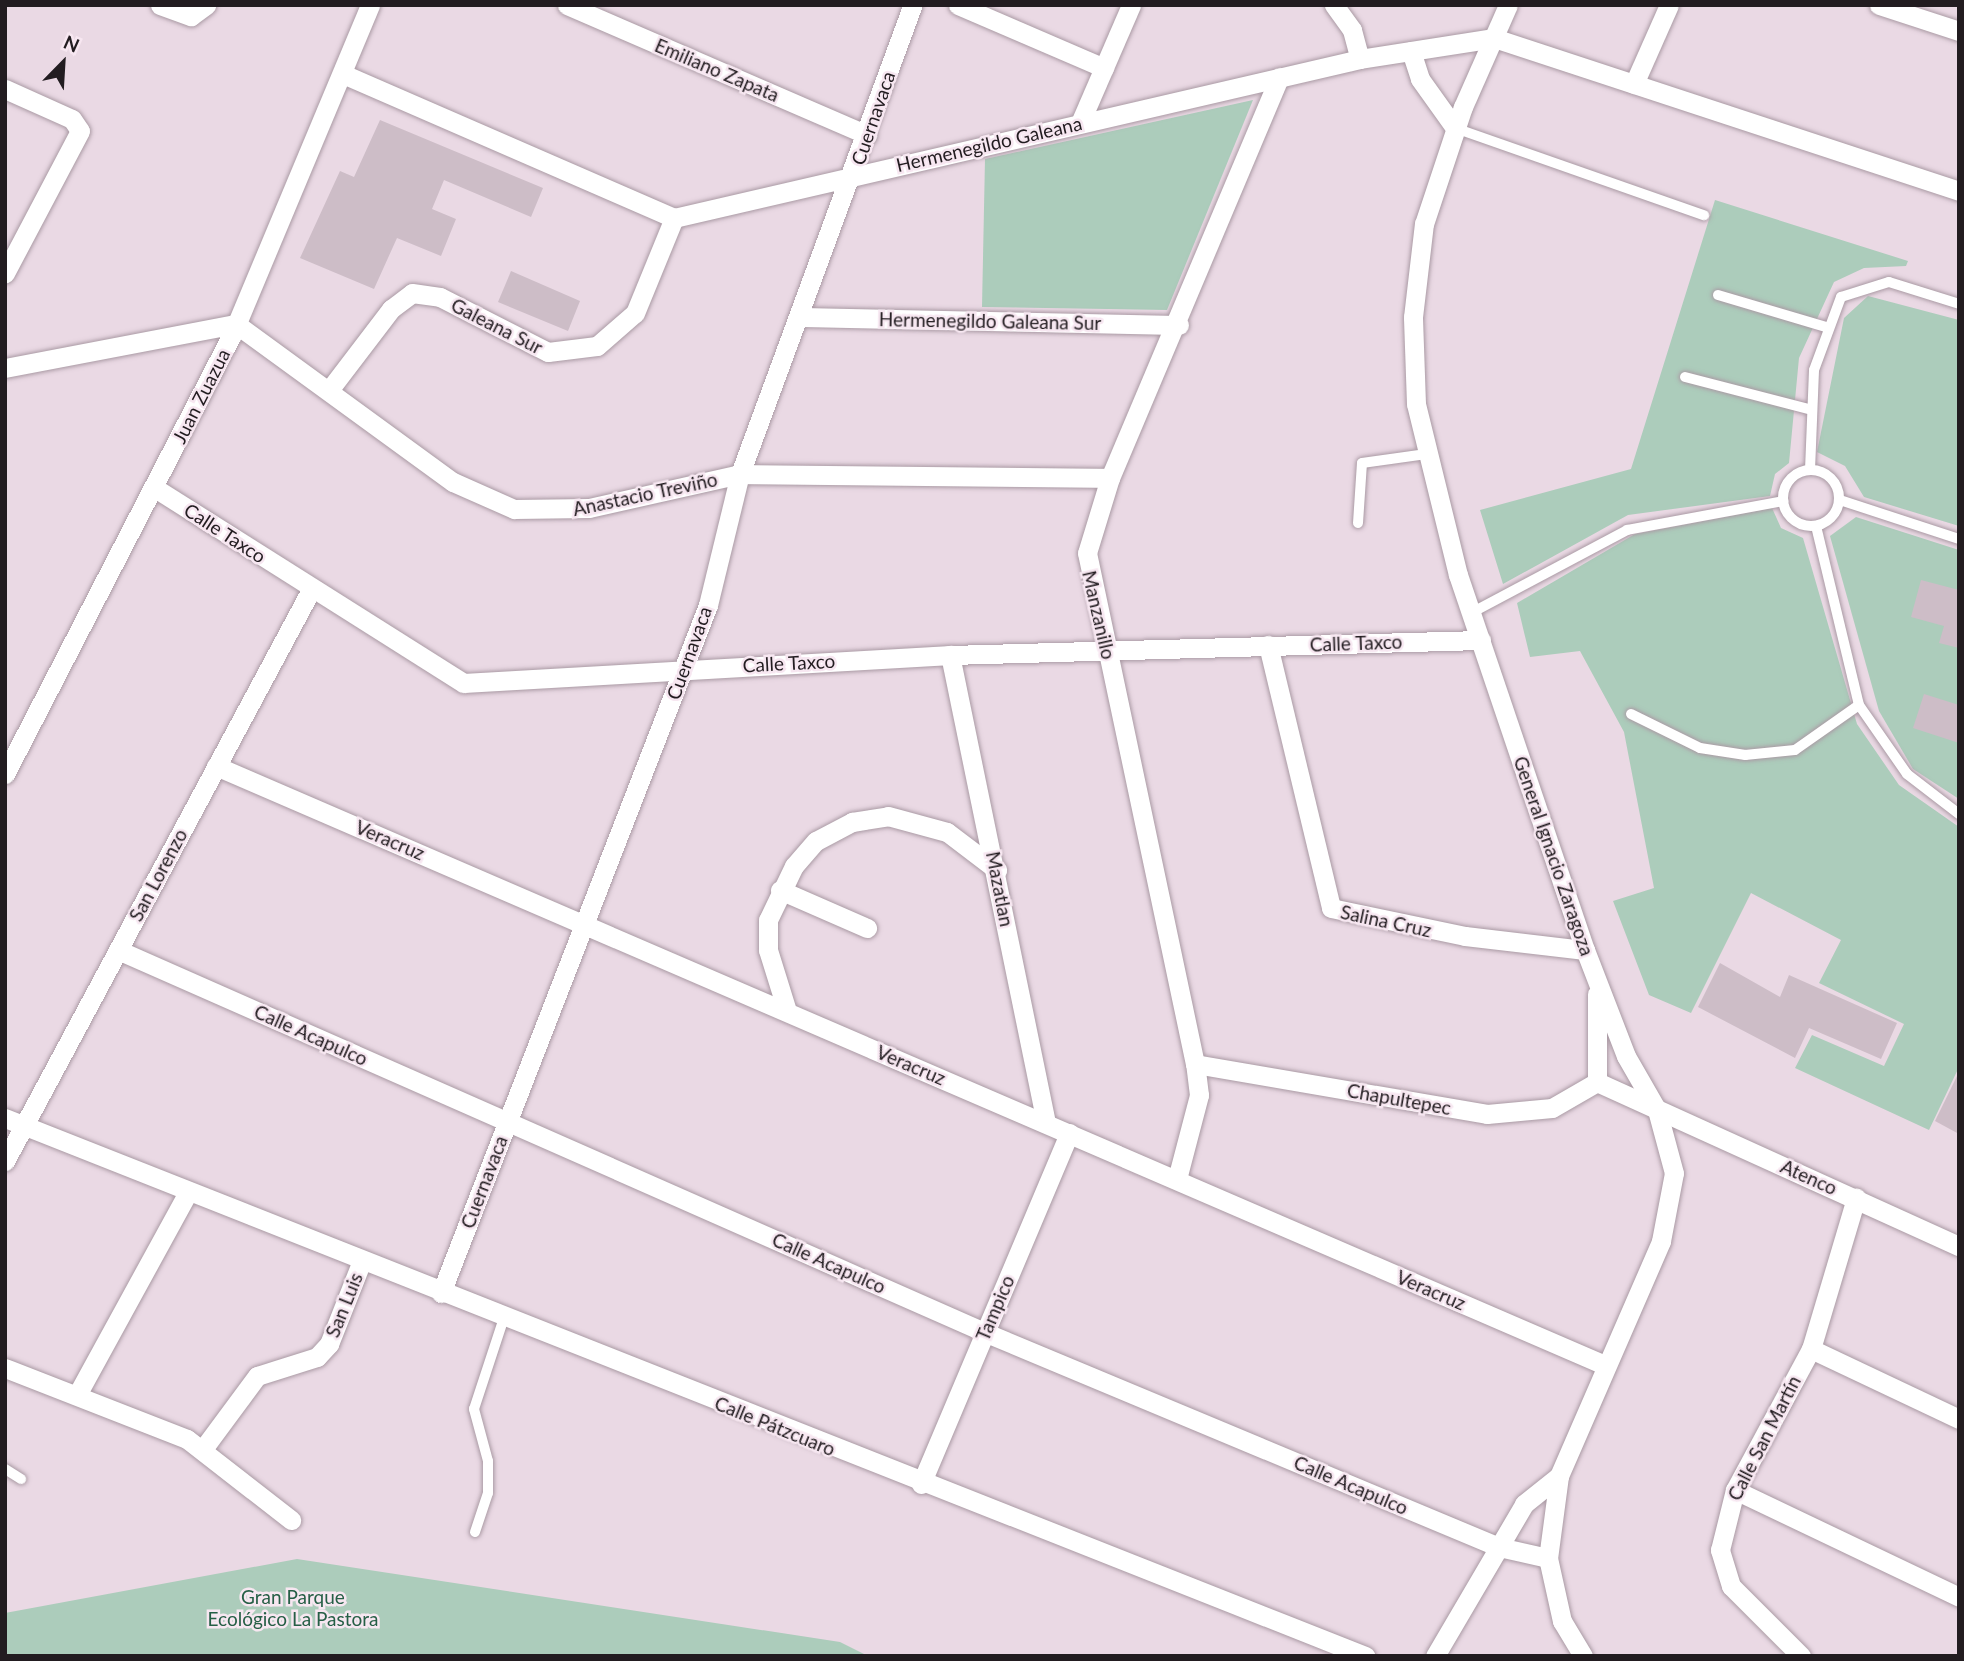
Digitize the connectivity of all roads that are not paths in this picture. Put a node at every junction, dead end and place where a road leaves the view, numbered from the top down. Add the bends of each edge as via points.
1 (160, 5) edge
2 (370, 5) edge
3 (567, 5) edge
4 (913, 5) edge
5 (958, 5) edge
6 (1130, 5) edge
7 (1334, 5) edge
8 (1508, 5) edge
9 (1669, 5) edge
10 (1879, 5) edge
11 (202, 10) edge
12 (1959, 31) edge
13 (1494, 38) junction
14 (1411, 51) junction
15 (1360, 59) junction
16 (1104, 68) junction
17 (343, 74) junction
18 (1279, 77) junction
19 (1634, 84) junction
20 (5, 89) edge
21 (1080, 123) junction
22 (1455, 128) junction
23 (867, 135) junction
24 (853, 176) junction
25 (1959, 191) edge
26 (1704, 215) dead end
27 (674, 218) junction
28 (5, 273) edge
29 (1718, 295) dead end
30 (1959, 304) edge
31 (800, 317) junction
32 (236, 324) junction
33 (1179, 325) junction
34 (1826, 327) junction
35 (5, 368) edge
36 (1685, 377) dead end
37 (330, 389) junction
38 (1809, 409) junction
39 (1426, 454) junction
40 (1810, 470) junction
41 (740, 474) junction
42 (1110, 478) junction
43 (155, 488) junction
44 (1840, 500) junction
45 (1783, 501) junction
46 (1359, 523) dead end
47 (1816, 526) junction
48 (1959, 539) edge
49 (312, 588) junction
50 (1471, 613) junction
51 (1481, 639) junction
52 (1268, 645) junction
53 (1108, 651) junction
54 (950, 655) junction
55 (685, 668) junction
56 (1859, 705) junction
57 (1631, 714) dead end
58 (216, 766) junction
59 (5, 774) edge
60 (1959, 814) edge
61 (997, 870) junction
62 (780, 890) junction
63 (584, 923) junction
64 (867, 928) dead end
65 (118, 950) junction
66 (1585, 950) junction
67 (1597, 982) junction
68 (788, 1011) junction
69 (1195, 1064) junction
70 (1597, 1082) junction
71 (1657, 1110) junction
72 (5, 1118) edge
73 (507, 1120) junction
74 (1046, 1123) junction
75 (24, 1126) junction
76 (1069, 1133) junction
77 (5, 1161) edge
78 (1177, 1179) junction
79 (187, 1194) junction
80 (1856, 1198) junction
81 (1959, 1246) edge
82 (361, 1263) junction
83 (441, 1293) junction
84 (505, 1318) junction
85 (984, 1332) junction
86 (1811, 1349) junction
87 (1605, 1365) junction
88 (5, 1368) edge
89 (77, 1395) junction
90 (1959, 1419) edge
91 (203, 1449) junction
92 (5, 1469) edge
93 (1559, 1476) junction
94 (21, 1479) dead end
95 (921, 1484) junction
96 (1735, 1490) junction
97 (291, 1520) dead end
98 (475, 1532) dead end
99 (1499, 1547) junction
100 (1548, 1558) junction
101 (1959, 1597) edge
102 (1365, 1656) edge
103 (1434, 1656) edge
104 (1583, 1656) edge
105 (1801, 1656) edge

1 - 11 street
2 - 17 street, Juan Zuazua
3 - 23 street, Emiliano Zapata
4 - 23 street, Cuernavaca
5 - 16 street
6 - 16 street
7 - 15 street via 1352,30
8 - 13 street, General Ignacio Zaragoza
9 - 19 street
10 - 12 street
13 - 14 street, Hermenegildo Galeana
13 - 19 street
13 - 22 street, General Ignacio Zaragoza
14 - 15 street, Hermenegildo Galeana
14 - 22 street via 1420,79
15 - 18 street, Hermenegildo Galeana
16 - 21 street
17 - 27 street
17 - 32 street, Juan Zuazua
18 - 21 street, Hermenegildo Galeana
18 - 33 street, Manzanillo
19 - 25 street
20 - 28 street via 78,124 79,138
21 - 24 street, Hermenegildo Galeana
22 - 26 lane
22 - 39 street, General Ignacio Zaragoza via 1418,254 1413,352
23 - 24 street, Cuernavaca
24 - 27 street, Hermenegildo Galeana
24 - 31 street, Cuernavaca
27 - 37 street, Galeana Sur via 635,313 597,346 548,352 440,298 412,293 391,309
29 - 34 lane
30 - 34 lane via 1889,282 1856,288 1841,297
31 - 33 street, Hermenegildo Galeana Sur
31 - 41 street, Cuernavaca
32 - 35 street
32 - 37 street, Anastacio Treviño
32 - 43 street, Juan Zuazua
33 - 42 street, Manzanillo
34 - 38 lane
36 - 38 lane
37 - 41 street, Anastacio Treviño via 453,482 514,509 559,512
38 - 40 lane
39 - 46 lane via 1362,463
39 - 50 street, General Ignacio Zaragoza
40 - 44 lane via 1828,475
40 - 45 lane via 1793,476
41 - 42 street, Anastacio Treviño
41 - 55 street, Cuernavaca via 719,570
42 - 53 street, Manzanillo via 1087,553
43 - 49 street, Calle Taxco
43 - 59 street, Juan Zuazua
44 - 47 lane via 1832,517
44 - 48 lane
45 - 47 lane via 1798,523
45 - 50 lane via 1628,530
47 - 56 lane
49 - 55 street, Calle Taxco via 464,683
49 - 58 street, San Lorenzo
50 - 51 street, General Ignacio Zaragoza
51 - 52 street, Calle Taxco
51 - 66 street, General Ignacio Zaragoza
52 - 53 street, Calle Taxco
52 - 66 street, Salina Cruz via 1331,908 1465,936
53 - 54 street, Calle Taxco
53 - 69 street, Manzanillo
54 - 55 street, Calle Taxco
54 - 61 street, Mazatlan
55 - 63 street, Cuernavaca
56 - 57 lane via 1795,750 1745,755 1700,748
56 - 60 lane via 1907,774
58 - 63 street, Veracruz
58 - 65 street, San Lorenzo
61 - 62 street via 947,832 888,816 852,822 816,841
61 - 74 street, Mazatlan
62 - 64 street
62 - 68 street via 768,920 768,950
63 - 68 street, Veracruz
63 - 73 street, Cuernavaca
65 - 73 street, Calle Acapulco
65 - 75 street, San Lorenzo
66 - 67 street, General Ignacio Zaragoza
67 - 70 street
67 - 71 street, General Ignacio Zaragoza via 1626,1056
68 - 74 street, Veracruz
69 - 70 street, Chapultepec via 1487,1114 1552,1108
69 - 78 street, Manzanillo via 1199,1096
70 - 71 street
71 - 80 street, Atenco
71 - 87 street, General Ignacio Zaragoza via 1671,1147 1671,1205
72 - 75 street, Calle Pátzcuaro
73 - 83 street, Cuernavaca
73 - 85 street, Calle Acapulco
74 - 76 street, Veracruz
75 - 77 street, San Lorenzo
75 - 79 street, Calle Pátzcuaro
76 - 78 street, Veracruz
76 - 85 street, Tampico
78 - 87 street, Veracruz
79 - 82 street, Calle Pátzcuaro
79 - 89 street
80 - 81 street, Atenco
80 - 86 street, Calle San Martín
82 - 83 street, Calle Pátzcuaro
82 - 91 street, San Luis via 329,1344 317,1357 257,1376
83 - 84 street, Calle Pátzcuaro
84 - 95 street, Calle Pátzcuaro
84 - 98 lane via 474,1409 488,1461 488,1493
85 - 95 street, Tampico
85 - 99 street, Calle Acapulco
86 - 90 street
86 - 96 street, Calle San Martín
87 - 93 street, General Ignacio Zaragoza
88 - 89 street
89 - 91 street
91 - 97 street
92 - 94 lane
93 - 99 street via 1530,1494
93 - 100 street, General Ignacio Zaragoza
95 - 102 street, Calle Pátzcuaro
96 - 101 street
96 - 105 street, Calle San Martín via 1724,1520 1724,1569 1758,1619
99 - 100 street, Calle Acapulco
99 - 103 street
100 - 104 street via 1562,1620

